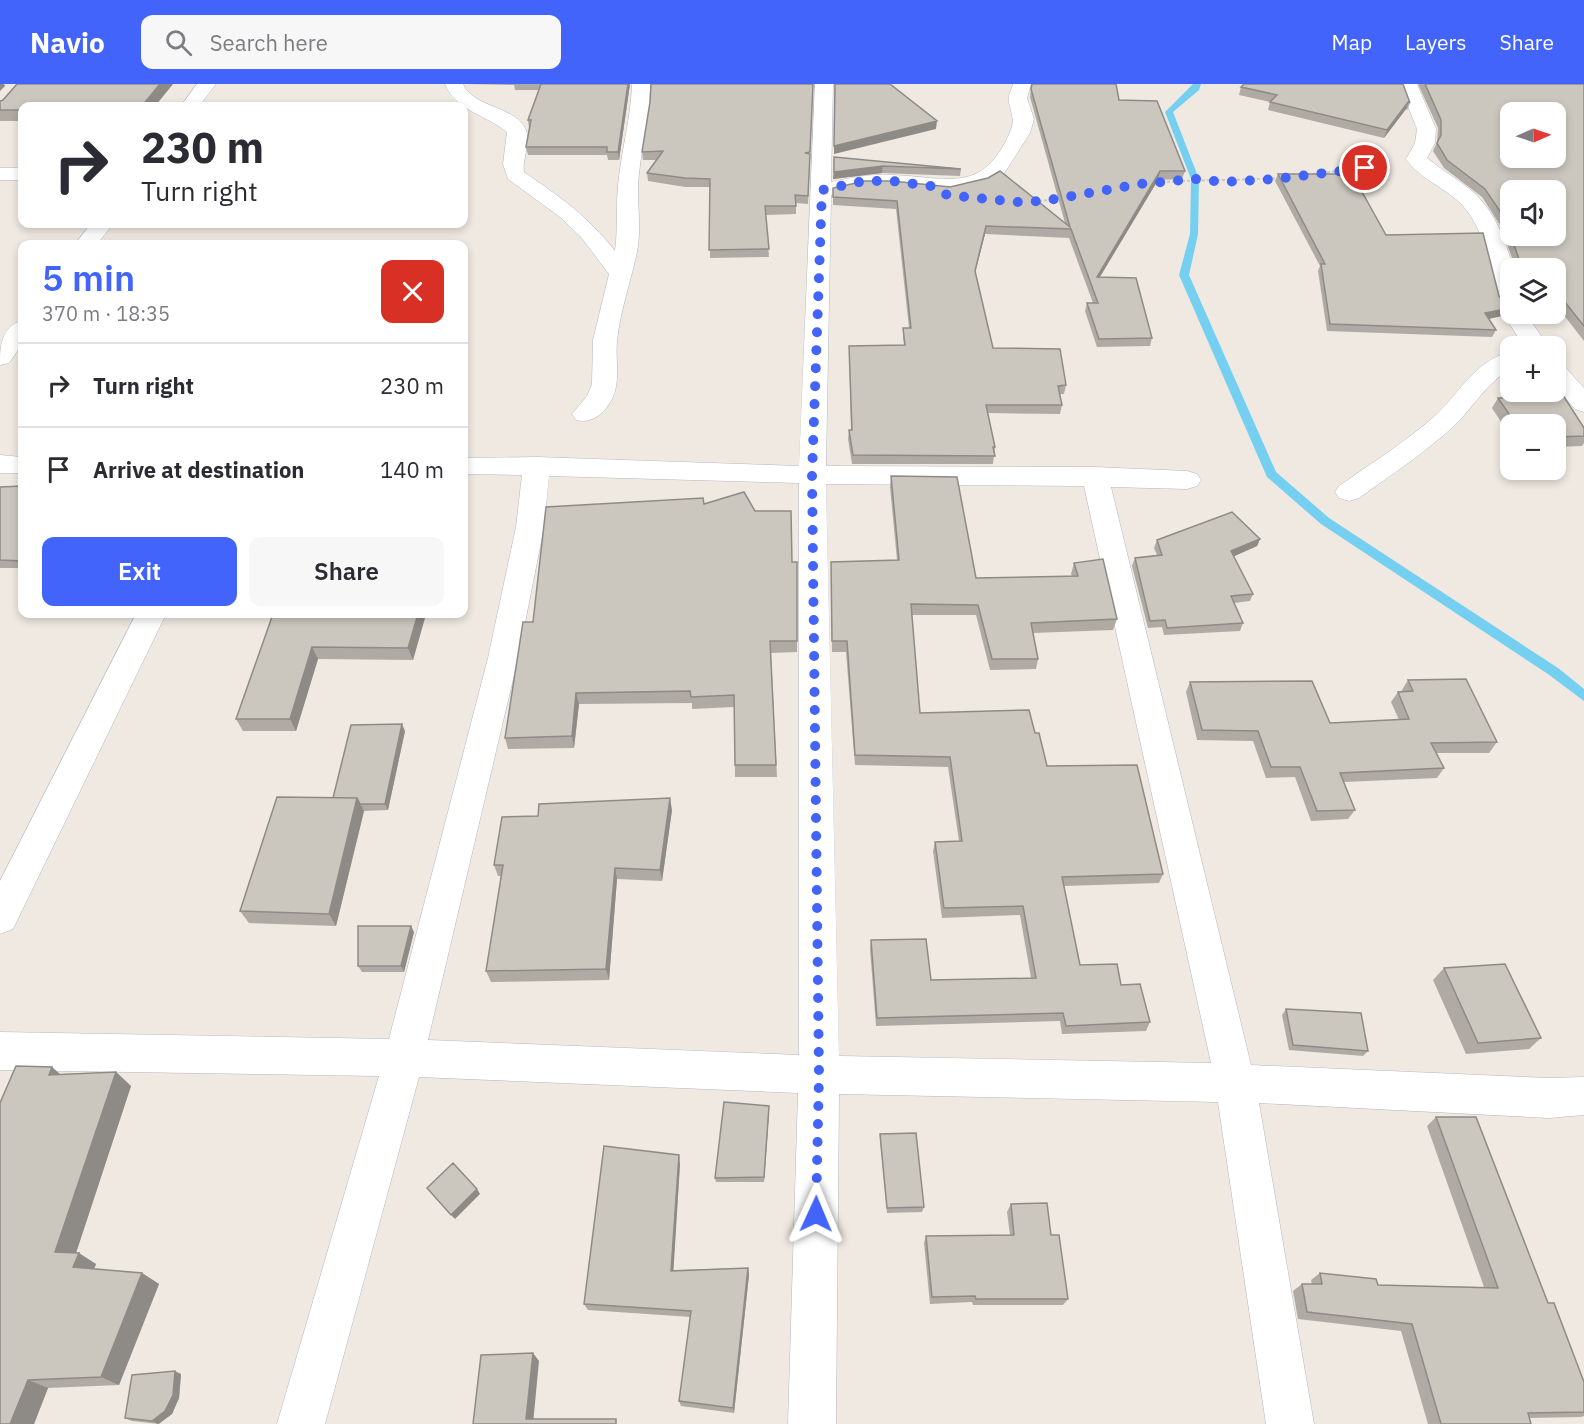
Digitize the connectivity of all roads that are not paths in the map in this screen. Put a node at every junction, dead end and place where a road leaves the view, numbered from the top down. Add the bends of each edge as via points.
1 (207, 84) edge
2 (454, 84) edge
3 (641, 84) edge
4 (824, 84) edge
5 (1022, 84) edge
6 (1408, 84) edge
7 (193, 102) edge
8 (0, 174) edge
9 (18, 174) edge
10 (822, 190) junction
11 (99, 228) edge
12 (89, 240) edge
13 (1500, 264) edge
14 (621, 274) junction
15 (18, 333) edge
16 (0, 358) edge
17 (1500, 365) edge
18 (1566, 383) edge
19 (1584, 404) edge
20 (585, 414) dead end
21 (0, 464) edge
22 (18, 465) edge
23 (468, 466) edge
24 (537, 466) junction
25 (812, 475) junction
26 (1095, 476) junction
27 (1187, 480) dead end
28 (1349, 492) dead end
29 (149, 618) edge
30 (0, 918) edge
31 (0, 1051) edge
32 (404, 1058) junction
33 (819, 1075) junction
34 (1235, 1083) junction
35 (1584, 1096) edge
36 (300, 1424) edge
37 (812, 1424) edge
38 (1290, 1424) edge

1 - 7 street
2 - 14 street via 462,99 496,115 516,130 517,149 512,166 515,175 568,212
3 - 14 street
4 - 10 street
5 - 10 street via 1018,98 1024,119 1020,133 996,171 979,180 949,187 864,181
6 - 13 street via 1427,132 1416,159 1478,209
8 - 9 street
10 - 25 street
11 - 12 street
14 - 20 street via 605,340 605,384 599,399
15 - 16 street
17 - 28 street via 1466,394 1447,418
18 - 19 street
21 - 22 street
23 - 24 street
24 - 25 street
24 - 32 street via 530,527 503,658
25 - 26 street
25 - 33 street
26 - 27 street
26 - 34 street
29 - 30 street
31 - 32 street
32 - 33 street
32 - 36 street
33 - 34 street
33 - 37 street
34 - 35 street via 1549,1098
34 - 38 street

